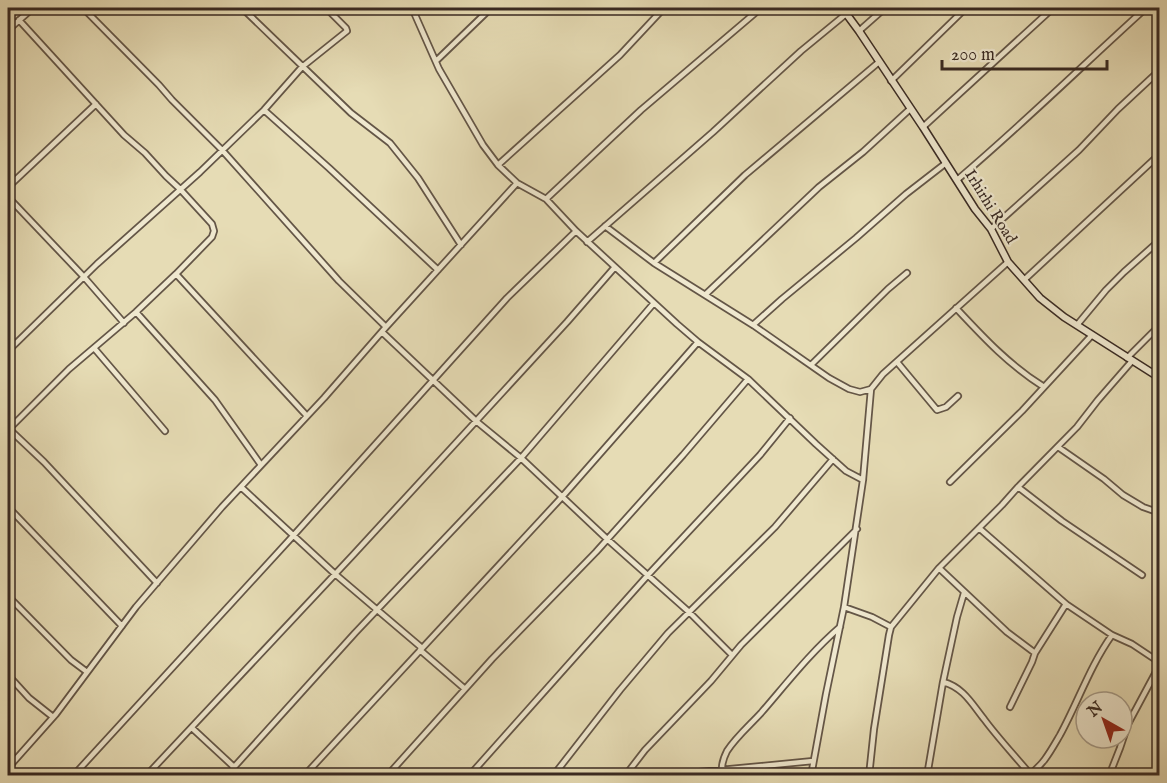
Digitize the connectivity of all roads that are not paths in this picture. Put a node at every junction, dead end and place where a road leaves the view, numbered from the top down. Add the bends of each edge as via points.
1 (33, 8) edge
2 (83, 8) edge
3 (242, 8) edge
4 (326, 8) edge
5 (412, 8) edge
6 (491, 8) edge
7 (664, 8) edge
8 (761, 8) edge
9 (842, 8) edge
10 (885, 8) edge
11 (966, 8) edge
12 (1053, 8) edge
13 (1146, 8) edge
14 (846, 14) junction
15 (19, 20) junction
16 (8, 30) edge
17 (858, 31) junction
18 (436, 61) junction
19 (879, 62) junction
20 (302, 67) junction
21 (1160, 70) edge
22 (891, 81) junction
23 (96, 104) junction
24 (910, 109) junction
25 (264, 110) junction
26 (923, 128) junction
27 (222, 150) junction
28 (1160, 154) edge
29 (946, 163) junction
30 (498, 165) junction
31 (957, 180) junction
32 (518, 183) junction
33 (8, 187) edge
34 (180, 189) junction
35 (8, 197) edge
36 (546, 200) junction
37 (605, 226) junction
38 (991, 230) junction
39 (576, 231) junction
40 (1160, 240) edge
41 (587, 242) junction
42 (460, 245) junction
43 (1008, 262) junction
44 (654, 263) junction
45 (615, 267) junction
46 (438, 270) junction
47 (176, 273) junction
48 (907, 273) dead end
49 (84, 277) junction
50 (1024, 280) junction
51 (706, 294) junction
52 (654, 303) junction
53 (956, 308) junction
54 (136, 312) junction
55 (123, 322) junction
56 (753, 325) junction
57 (1077, 325) junction
58 (1160, 325) edge
59 (386, 327) junction
60 (382, 332) junction
61 (1092, 335) junction
62 (698, 342) junction
63 (94, 348) junction
64 (8, 351) edge
65 (1130, 359) junction
66 (897, 363) junction
67 (811, 365) junction
68 (1160, 378) edge
69 (432, 379) junction
70 (748, 379) junction
71 (1044, 387) junction
72 (871, 389) junction
73 (958, 396) dead end
74 (307, 416) junction
75 (790, 418) junction
76 (476, 421) junction
77 (8, 430) edge
78 (165, 431) dead end
79 (1058, 447) junction
80 (521, 458) junction
81 (833, 459) junction
82 (261, 465) junction
83 (863, 480) junction
84 (950, 482) dead end
85 (241, 487) junction
86 (1017, 487) junction
87 (562, 497) junction
88 (8, 507) edge
89 (1160, 513) edge
90 (979, 528) junction
91 (857, 529) junction
92 (293, 536) junction
93 (607, 539) junction
94 (939, 568) junction
95 (335, 574) junction
96 (648, 575) junction
97 (1142, 575) dead end
98 (157, 583) junction
99 (964, 592) junction
100 (8, 596) edge
101 (1066, 604) junction
102 (844, 608) junction
103 (377, 610) junction
104 (689, 612) junction
105 (122, 626) junction
106 (840, 627) junction
107 (891, 627) junction
108 (1112, 635) junction
109 (421, 649) junction
110 (1035, 653) junction
111 (732, 655) junction
112 (1157, 657) edge
113 (87, 672) junction
114 (8, 675) edge
115 (943, 682) junction
116 (465, 689) junction
117 (1010, 707) dead end
118 (53, 717) junction
119 (192, 728) junction
120 (813, 761) junction
121 (234, 767) junction
122 (8, 768) edge
123 (722, 768) junction
124 (1029, 775) edge
125 (74, 776) edge
126 (146, 776) edge
127 (226, 776) edge
128 (304, 776) edge
129 (387, 776) edge
130 (469, 776) edge
131 (553, 776) edge
132 (625, 776) edge
133 (657, 776) edge
134 (811, 776) edge
135 (868, 776) edge
136 (927, 776) edge
137 (1109, 776) edge

1 - 15 street
2 - 27 street
3 - 20 street
4 - 20 street via 347,31
5 - 18 street
6 - 18 street
7 - 30 street via 620,55
8 - 36 street via 641,110
9 - 14 street, Irhirhi Road
10 - 17 street
11 - 22 street
12 - 26 street
13 - 31 street
14 - 17 street, Irhirhi Road
14 - 37 street
15 - 16 street
15 - 23 street
17 - 19 street, Irhirhi Road
18 - 30 street via 483,146
19 - 22 street, Irhirhi Road
19 - 44 street via 745,175
20 - 25 street
20 - 42 street via 390,143 418,178
21 - 38 street
22 - 24 street, Irhirhi Road
23 - 33 street
23 - 34 street
24 - 26 street, Irhirhi Road
24 - 51 street via 819,187
25 - 27 street
25 - 46 street
26 - 29 street, Irhirhi Road
27 - 34 street
27 - 59 street via 339,281
28 - 50 street
29 - 31 street, Irhirhi Road
29 - 56 street
30 - 32 street
31 - 38 street, Irhirhi Road
32 - 36 street
32 - 42 street
34 - 47 street via 214,231
34 - 49 street
35 - 49 street
36 - 39 street
37 - 41 street
37 - 44 street
38 - 43 street, Irhirhi Road
39 - 41 street
39 - 69 street
40 - 57 street via 1106,290
41 - 45 street
42 - 46 street
43 - 50 street, Irhirhi Road
43 - 53 street
44 - 51 street
45 - 52 street
45 - 76 street
46 - 59 street
47 - 54 street
47 - 74 street
48 - 67 street
49 - 55 street
49 - 64 street
50 - 57 street, Irhirhi Road via 1040,298
51 - 56 street
52 - 62 street
52 - 80 street
53 - 66 street
53 - 71 street via 1001,356
54 - 55 street
54 - 82 street via 215,400
55 - 63 street
56 - 67 street
57 - 61 street, Irhirhi Road
58 - 65 street
59 - 60 street
60 - 69 street
60 - 74 street
61 - 65 street, Irhirhi Road
61 - 71 street
62 - 70 street
62 - 87 street
63 - 77 street
63 - 78 street
65 - 68 street, Irhirhi Road
65 - 79 street
66 - 72 street
66 - 73 street via 937,410
67 - 72 street via 849,389
69 - 76 street
69 - 92 street
70 - 75 street
70 - 93 street
71 - 84 street
72 - 83 street
74 - 82 street
75 - 81 street
75 - 96 street
76 - 80 street
76 - 95 street
77 - 98 street via 44,462
79 - 86 street
79 - 89 street via 1123,495
80 - 87 street
80 - 103 street
81 - 83 street
81 - 104 street via 775,527
82 - 85 street
83 - 91 street
85 - 92 street
85 - 98 street
86 - 90 street
86 - 97 street
87 - 93 street
87 - 109 street
88 - 105 street
90 - 94 street
90 - 101 street
91 - 102 street
91 - 111 street
92 - 95 street
92 - 125 street
93 - 96 street
93 - 116 street
94 - 99 street
94 - 107 street
95 - 103 street
95 - 119 street
96 - 104 street
96 - 130 street
98 - 105 street
99 - 110 street
99 - 115 street
100 - 113 street via 70,660
101 - 108 street
101 - 110 street
102 - 106 street
102 - 107 street
103 - 109 street
103 - 121 street
104 - 111 street
104 - 131 street via 620,690
105 - 113 street
106 - 120 street
106 - 123 street via 742,733 727,751
107 - 135 street
108 - 112 street
108 - 124 street via 1047,757
109 - 116 street
109 - 128 street
110 - 117 street
111 - 132 street
112 - 137 street via 1158,668 1128,724
113 - 118 street
114 - 118 street
115 - 124 street via 972,702
115 - 136 street
116 - 129 street
118 - 122 street
119 - 121 street
119 - 126 street
120 - 123 street
120 - 134 street
121 - 127 street
123 - 133 street

